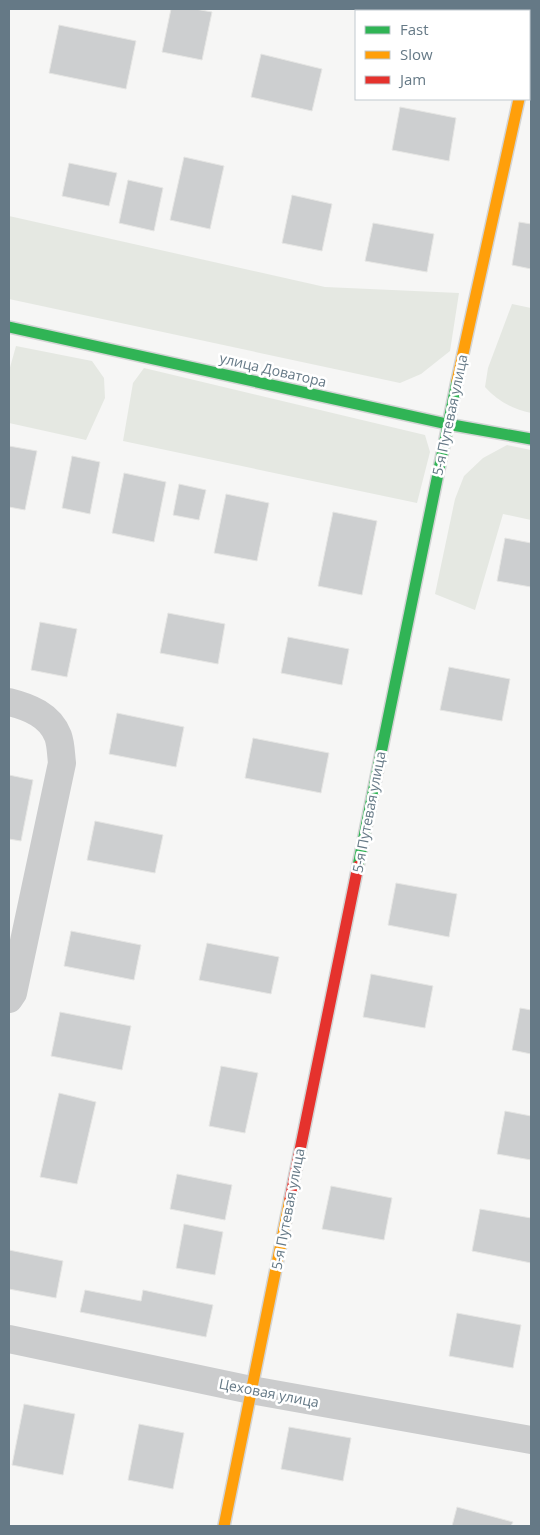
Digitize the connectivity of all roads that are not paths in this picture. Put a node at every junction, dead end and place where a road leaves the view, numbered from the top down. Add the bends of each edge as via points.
1 (519, 100) edge
2 (9, 327) edge
3 (447, 424) junction
4 (531, 438) edge
5 (9, 702) edge
6 (9, 999) edge
7 (9, 1339) edge
8 (251, 1390) junction
9 (531, 1440) edge
10 (224, 1526) edge

1 - 3 street, 5-я Путевая улица
2 - 3 street, улица Доватора
3 - 4 street, улица Доватора
3 - 8 street, 5-я Путевая улица
5 - 6 street via 46,717 58,736 62,763 13,993
7 - 8 street, Цеховая улица
8 - 9 street, Цеховая улица
8 - 10 street, 5-я Путевая улица

